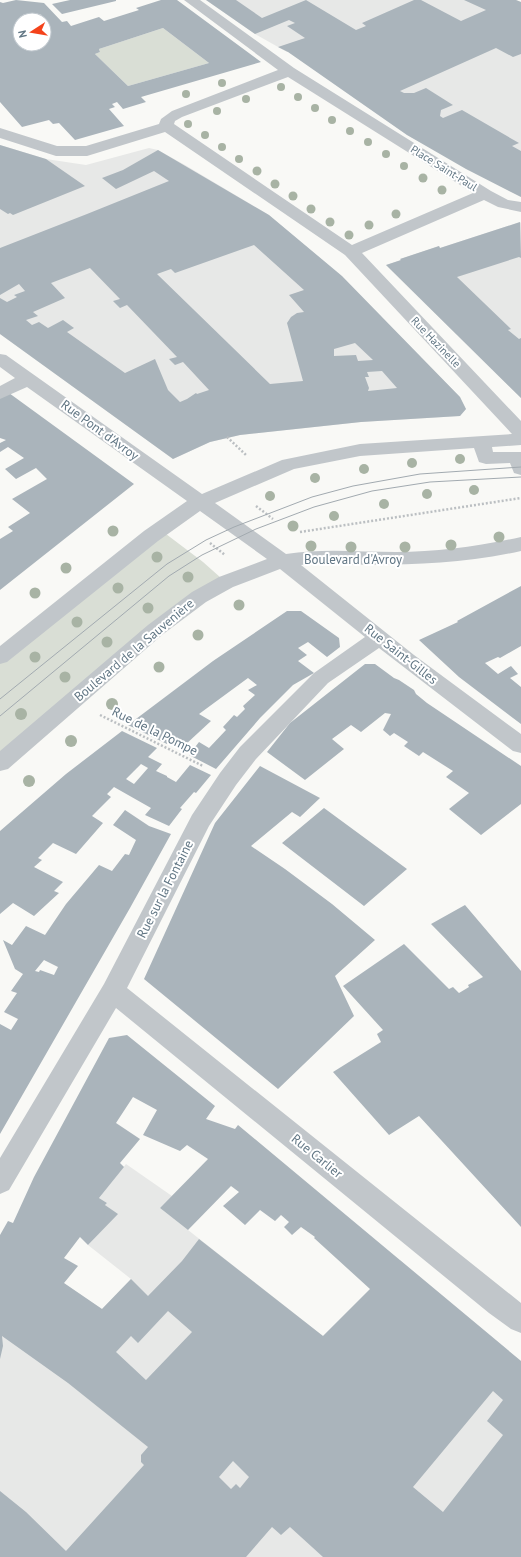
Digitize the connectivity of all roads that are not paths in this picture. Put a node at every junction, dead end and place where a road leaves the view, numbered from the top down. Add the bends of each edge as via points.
1 (191, 0) edge
2 (289, 71) junction
3 (323, 77) dead end
4 (309, 83) junction
5 (168, 126) junction
6 (0, 133) edge
7 (485, 194) junction
8 (521, 207) edge
9 (351, 252) junction
10 (0, 358) edge
11 (28, 379) junction
12 (0, 393) edge
13 (521, 432) edge
14 (521, 439) edge
15 (481, 442) junction
16 (521, 468) edge
17 (199, 502) junction
18 (521, 544) edge
19 (283, 562) junction
20 (379, 638) junction
21 (0, 657) edge
22 (521, 745) edge
23 (0, 763) edge
24 (113, 991) junction
25 (0, 1182) edge
26 (521, 1320) edge

1 - 2 street, Place Saint-Paul
2 - 4 street, Place Saint-Paul
2 - 5 street via 177,114 166,122
3 - 4 street
4 - 7 street, Place Saint-Paul
5 - 6 street via 87,152 56,151
5 - 9 street
7 - 8 street via 504,204
7 - 9 street, Place Saint-Paul
9 - 13 street, Rue Hazinelle
10 - 11 street, Rue Pont d'Avroy
11 - 12 street
11 - 17 street, Rue Pont d'Avroy
14 - 15 street
15 - 16 street via 486,458 518,457
15 - 17 street via 360,450 289,464
17 - 19 street
17 - 21 street via 151,536
18 - 19 street, Boulevard d'Avroy via 440,557 309,557
19 - 20 street, Rue Saint-Gilles
19 - 23 street, Boulevard de la Sauvenière via 226,582 199,597 155,630
20 - 22 street, Rue Saint-Gilles
20 - 24 street, Rue sur la Fontaine via 321,678 248,753 228,779 200,820
24 - 25 street, Rue sur la Fontaine
24 - 26 street, Rue Carlier

